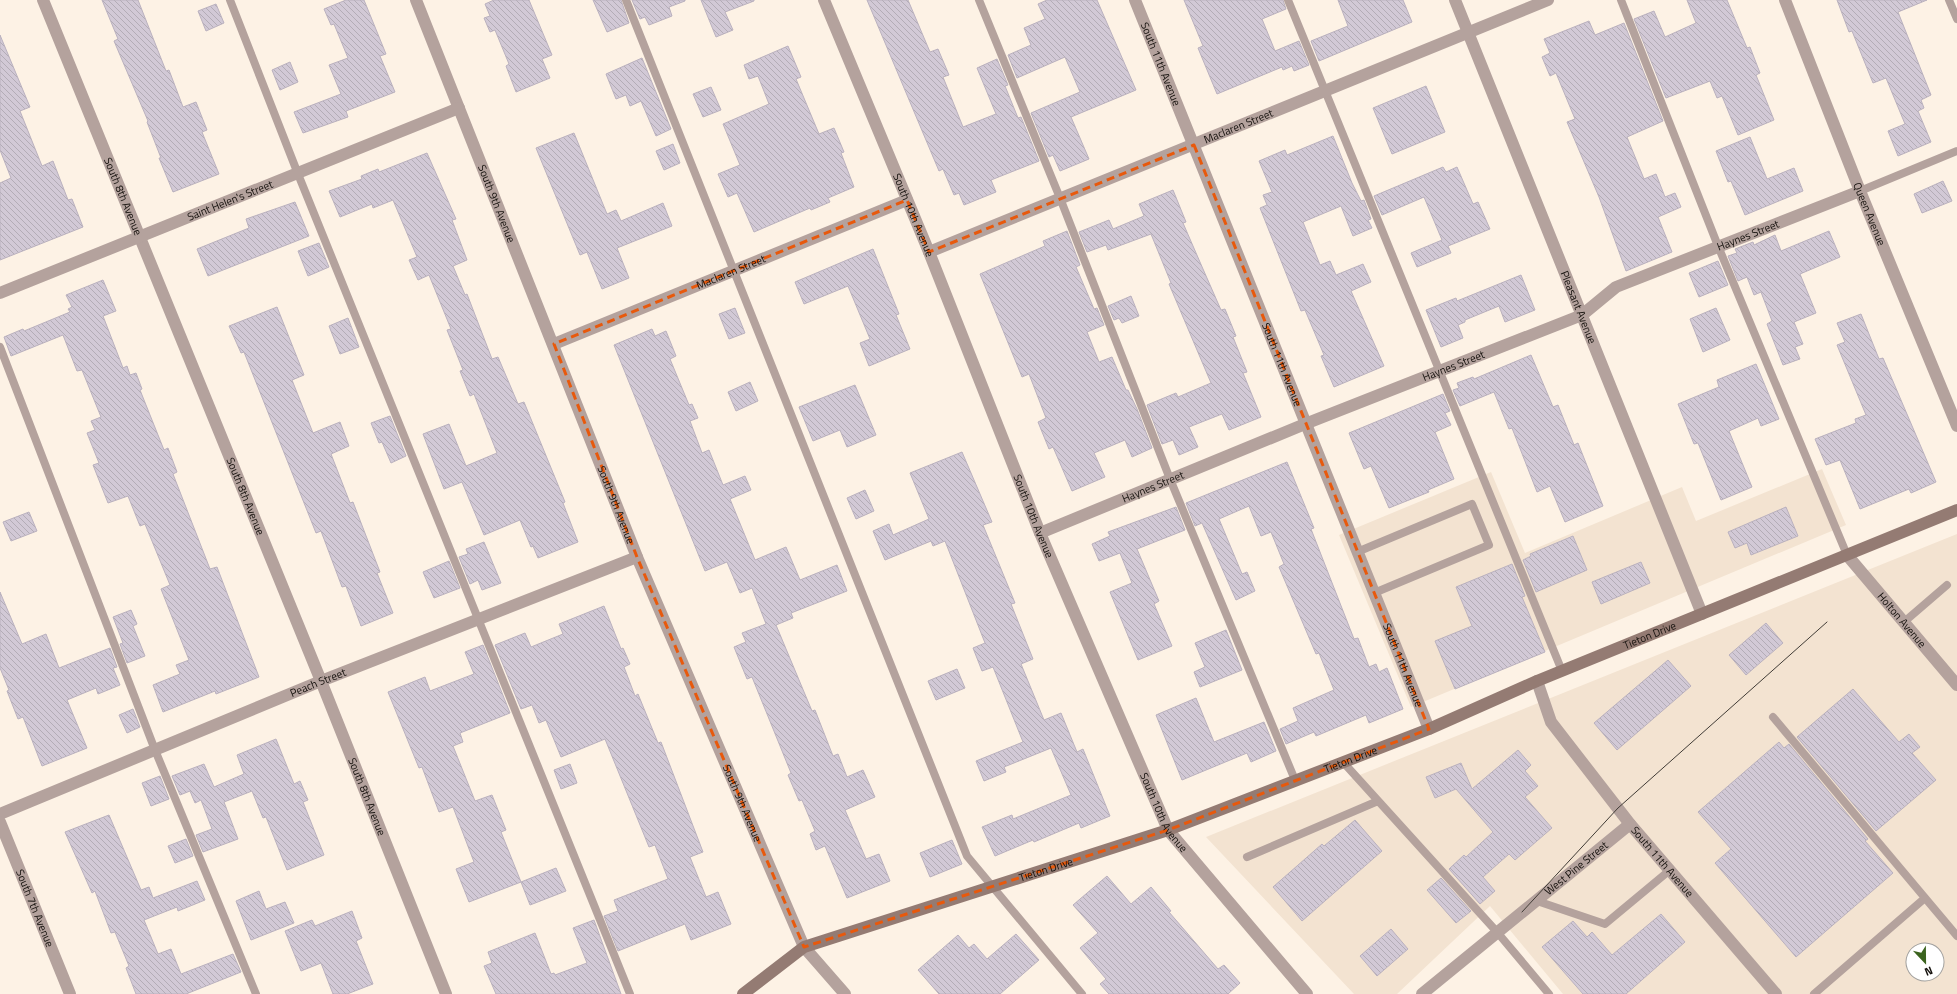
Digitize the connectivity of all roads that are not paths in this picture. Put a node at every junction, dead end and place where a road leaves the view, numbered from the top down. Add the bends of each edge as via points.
1 (43, 0) edge
2 (230, 0) edge
3 (416, 0) edge
4 (626, 0) edge
5 (824, 0) edge
6 (979, 0) edge
7 (1135, 0) edge
8 (1288, 0) edge
9 (1455, 0) edge
10 (1548, 0) edge
11 (1621, 0) edge
12 (1785, 0) edge
13 (1949, 0) edge
14 (1957, 19) edge
15 (1468, 32) junction
16 (1326, 91) junction
17 (460, 108) junction
18 (1194, 145) junction
19 (1957, 151) edge
20 (298, 174) junction
21 (1860, 191) junction
22 (1060, 198) junction
23 (907, 200) junction
24 (140, 238) junction
25 (1718, 246) junction
26 (929, 252) junction
27 (734, 271) junction
28 (0, 293) edge
29 (1582, 315) junction
30 (554, 344) junction
31 (0, 347) edge
32 (1439, 371) junction
33 (1305, 424) junction
34 (1957, 426) edge
35 (1170, 480) junction
36 (1957, 510) edge
37 (1040, 532) junction
38 (1357, 552) junction
39 (1847, 555) junction
40 (637, 557) junction
41 (1947, 585) dead end
42 (1374, 593) junction
43 (1702, 614) junction
44 (479, 619) junction
45 (1904, 622) junction
46 (1562, 671) junction
47 (321, 681) junction
48 (1537, 681) junction
49 (1957, 685) edge
50 (1773, 717) dead end
51 (1429, 728) junction
52 (155, 750) junction
53 (1343, 762) junction
54 (1295, 780) junction
55 (1378, 801) junction
56 (0, 814) edge
57 (0, 822) edge
58 (1630, 824) junction
59 (1168, 830) junction
60 (1247, 857) dead end
61 (1670, 870) junction
62 (992, 887) junction
63 (1925, 898) junction
64 (1537, 900) junction
65 (1497, 932) junction
66 (1957, 936) edge
67 (804, 947) junction
68 (70, 994) edge
69 (256, 994) edge
70 (446, 994) edge
71 (630, 994) edge
72 (743, 994) edge
73 (845, 994) edge
74 (1082, 994) edge
75 (1307, 994) edge
76 (1422, 994) edge
77 (1549, 994) edge
78 (1776, 994) edge
79 (1814, 994) edge

1 - 24 street, South 8th Avenue
2 - 20 lane
3 - 17 street, South 9th Avenue
4 - 27 lane
5 - 23 street, South 10th Avenue
6 - 22 lane
7 - 18 street, South 11th Avenue
8 - 16 lane
9 - 15 street, Pleasant Avenue
10 - 15 street, Maclaren Street
11 - 25 lane
12 - 21 street, Queen Avenue
13 - 14 lane
15 - 16 street, Maclaren Street
15 - 29 street, Pleasant Avenue
16 - 18 street, Maclaren Street
16 - 32 lane
17 - 20 street, Saint Helen's Street
17 - 30 street, South 9th Avenue
18 - 22 street, Maclaren Street
18 - 33 street, South 11th Avenue
19 - 21 lane
20 - 24 street, Saint Helen's Street
20 - 44 lane
21 - 25 street, Haynes Street
21 - 34 street, Queen Avenue
22 - 26 street, Maclaren Street
22 - 35 lane
23 - 26 street, South 10th Avenue
23 - 27 street, Maclaren Street
24 - 28 street, Saint Helen's Street
24 - 47 street, South 8th Avenue
25 - 29 street, Haynes Street via 1616,287
25 - 39 lane
26 - 37 street, South 10th Avenue
27 - 30 street, Maclaren Street
27 - 62 lane via 967,856
29 - 32 street, Haynes Street
29 - 43 street, Pleasant Avenue
30 - 40 street, South 9th Avenue
31 - 52 lane
32 - 33 street, Haynes Street
32 - 46 lane
33 - 35 street, Haynes Street
33 - 38 street, South 11th Avenue
35 - 37 street, Haynes Street
35 - 54 lane
36 - 39 main road, Tieton Drive
37 - 59 street, South 10th Avenue
38 - 42 street, South 11th Avenue
38 - 42 lane via 1472,504 1489,545
39 - 43 main road, Tieton Drive
39 - 45 street, Holton Avenue
40 - 44 street, Peach Street
40 - 67 street, South 9th Avenue
41 - 45 lane
42 - 51 street, South 11th Avenue
43 - 46 main road, Tieton Drive
44 - 47 street, Peach Street
44 - 71 lane
45 - 49 street, Holton Avenue
46 - 48 main road, Tieton Drive
47 - 52 street, Peach Street
47 - 70 street, South 8th Avenue
48 - 51 main road, Tieton Drive
48 - 58 street, South 11th Avenue via 1552,722
50 - 63 lane
51 - 53 main road, Tieton Drive
52 - 56 street, Peach Street
52 - 69 lane
53 - 54 main road, Tieton Drive
53 - 55 lane
54 - 59 main road, Tieton Drive
55 - 60 lane
55 - 65 lane
57 - 68 street, South 7th Avenue
58 - 61 street, South 11th Avenue
58 - 64 street, West Pine Street
59 - 62 main road, Tieton Drive
59 - 75 street, South 10th Avenue
61 - 64 lane via 1605,924
61 - 78 street, South 11th Avenue
62 - 67 main road, Tieton Drive
62 - 74 lane
63 - 66 lane
63 - 79 lane
64 - 65 street, West Pine Street
65 - 76 street, West Pine Street
65 - 77 lane
67 - 72 main road, Tieton Drive
67 - 73 street, South 9th Avenue

